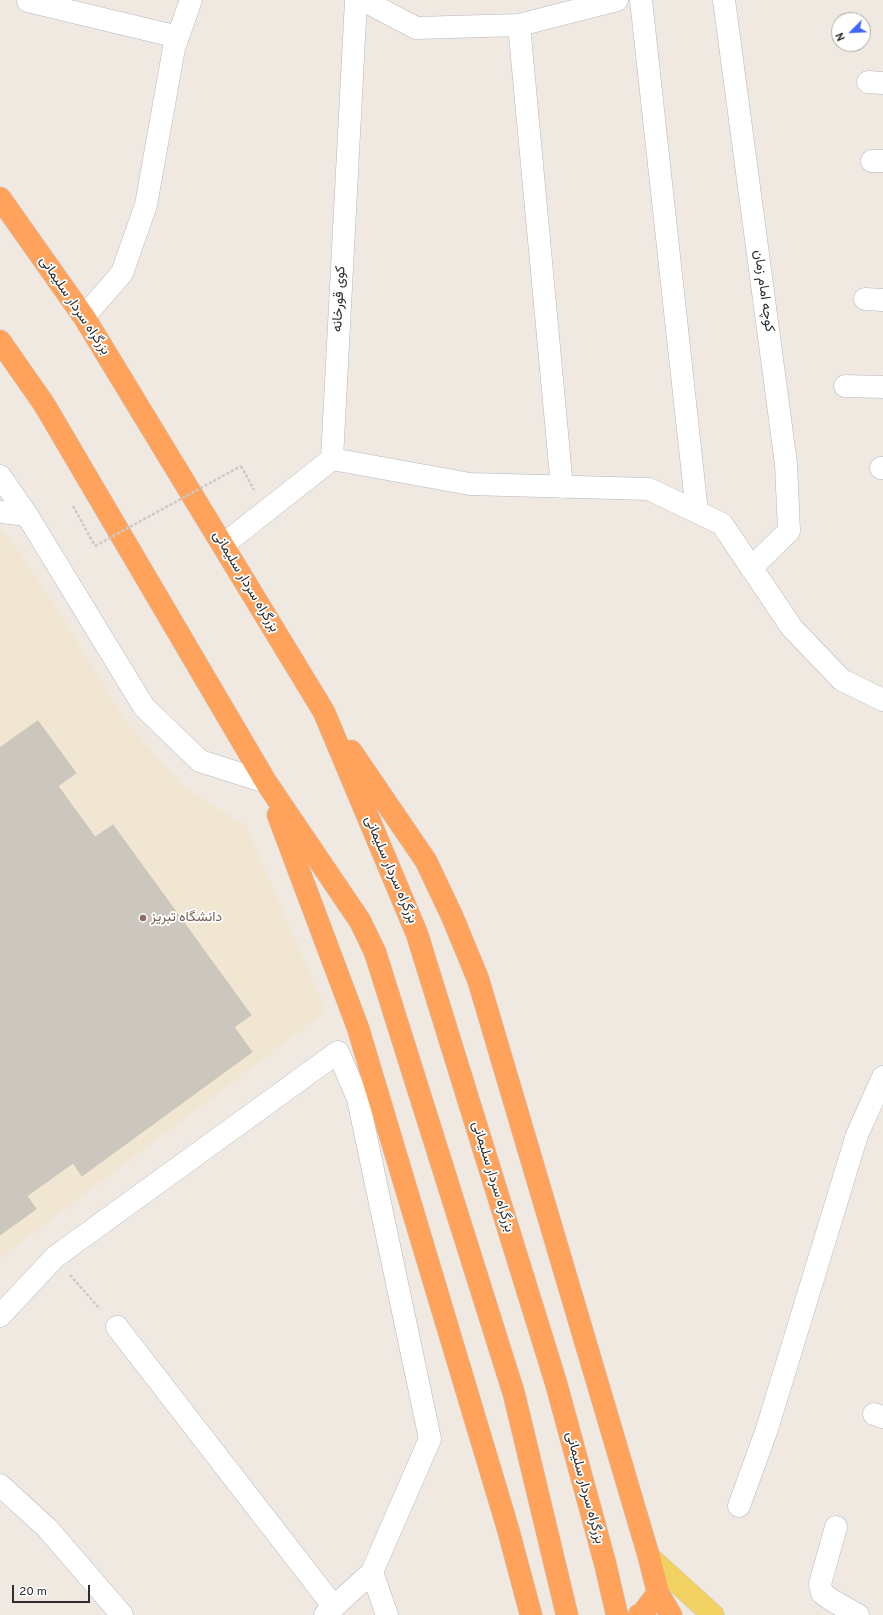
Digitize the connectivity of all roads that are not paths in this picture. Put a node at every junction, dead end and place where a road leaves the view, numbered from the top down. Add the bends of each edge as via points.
1 (191, 0) edge
2 (356, 0) edge
3 (363, 0) edge
4 (617, 0) edge
5 (641, 0) edge
6 (724, 0) edge
7 (28, 1) dead end
8 (519, 25) junction
9 (178, 37) junction
10 (0, 198) edge
11 (84, 317) junction
12 (0, 341) edge
13 (845, 386) dead end
14 (883, 388) edge
15 (332, 459) junction
16 (0, 476) edge
17 (562, 487) junction
18 (0, 512) edge
19 (698, 512) junction
20 (27, 515) junction
21 (223, 545) junction
22 (752, 568) junction
23 (883, 700) edge
24 (324, 712) junction
25 (266, 782) junction
26 (883, 1077) edge
27 (0, 1316) edge
28 (117, 1327) road end
29 (0, 1485) edge
30 (739, 1506) dead end
31 (836, 1527) dead end
32 (649, 1557) junction
33 (372, 1572) junction
34 (658, 1593) junction
35 (330, 1611) edge
36 (122, 1615) edge
37 (387, 1615) edge
38 (531, 1615) edge
39 (567, 1615) edge
40 (617, 1615) edge
41 (639, 1615) edge
42 (671, 1615) edge
43 (713, 1615) edge
44 (858, 1615) edge

1 - 9 street
2 - 15 street, کوی قورخانه
3 - 8 street via 416,28
4 - 8 street
5 - 19 street
6 - 22 street, کوچه امام زمان via 786,464 789,531
7 - 9 street
8 - 17 street
9 - 11 street via 146,206 122,273
10 - 11 highway, بزرگراه سردار سلیمانی
11 - 21 highway, بزرگراه سردار سلیمانی
12 - 25 highway via 44,404
13 - 14 street
15 - 17 street via 470,484
15 - 21 street
16 - 20 street
17 - 19 street via 649,489
18 - 20 street
19 - 22 street via 722,524
20 - 25 street via 144,707 200,761
21 - 24 highway, بزرگراه سردار سلیمانی
22 - 23 street via 792,628 842,680
24 - 32 highway via 426,861 478,979
24 - 40 highway, بزرگراه سردار سلیمانی via 417,934 556,1383
25 - 38 highway via 358,1028
25 - 39 highway via 360,921 375,952 514,1394
26 - 30 street via 857,1135 766,1429
27 - 33 street via 55,1257 338,1052 358,1099 430,1439
28 - 35 street
29 - 36 street via 47,1528
31 - 44 street via 820,1584 822,1593
32 - 34 highway
32 - 43 main road
33 - 35 street
33 - 37 street
34 - 41 highway
34 - 42 highway

